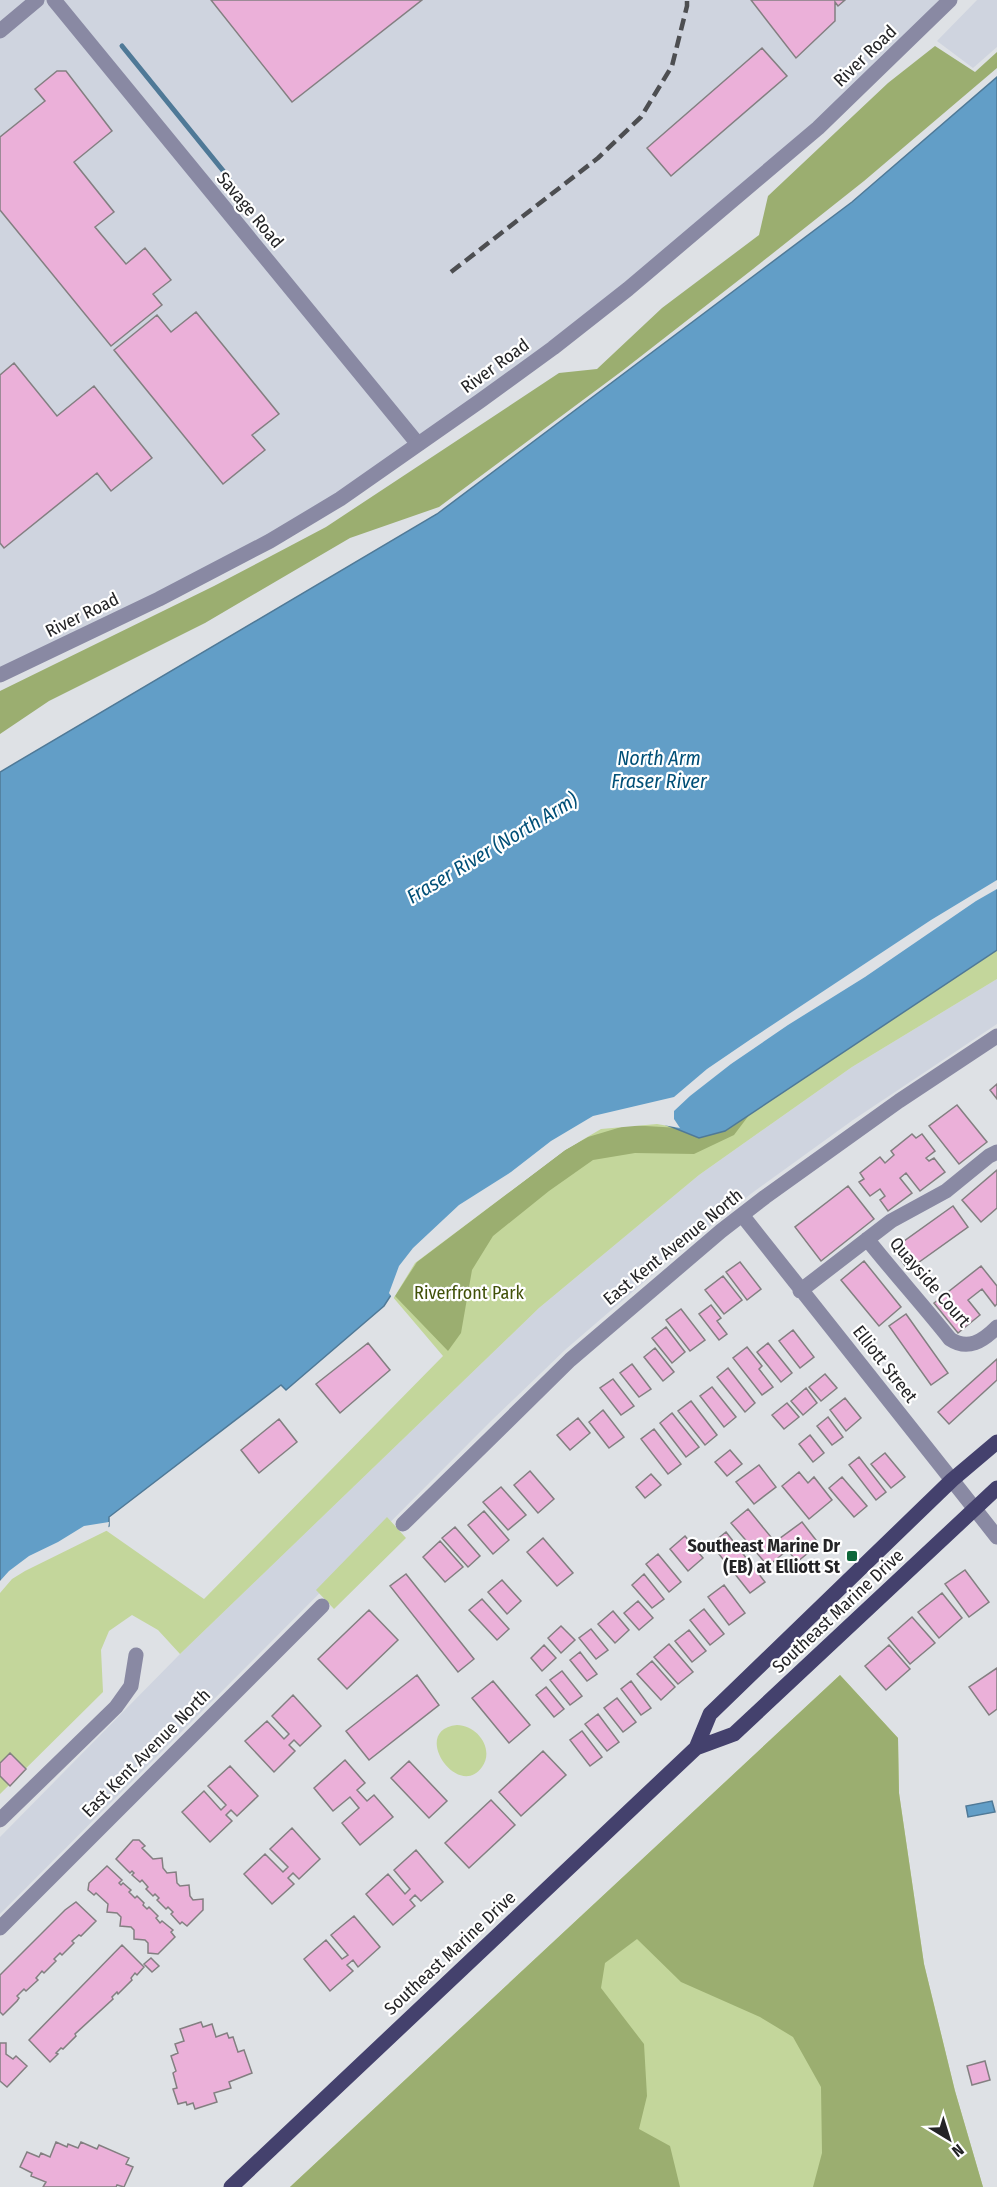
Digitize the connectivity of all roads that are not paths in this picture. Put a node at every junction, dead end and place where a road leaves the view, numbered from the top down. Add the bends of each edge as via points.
1 (37, 0) edge
2 (54, 0) edge
3 (941, 4) edge
4 (0, 31) edge
5 (418, 444) junction
6 (0, 675) edge
7 (997, 1036) edge
8 (997, 1152) edge
9 (742, 1215) junction
10 (867, 1239) junction
11 (801, 1291) junction
12 (997, 1327) edge
13 (997, 1442) edge
14 (952, 1480) junction
15 (997, 1488) edge
16 (974, 1509) junction
17 (403, 1524) dead end
18 (997, 1538) edge
19 (322, 1606) dead end
20 (136, 1655) dead end
21 (696, 1748) junction
22 (0, 1820) edge
23 (0, 1928) edge
24 (231, 2187) edge

1 - 4 street
2 - 5 street, Savage Road
3 - 5 street, River Road via 818,128 628,290
5 - 6 street, River Road via 340,499 270,541
7 - 9 street, East Kent Avenue North via 899,1101
8 - 10 street, Quayside Court via 946,1191
9 - 11 street, Elliott Street
9 - 17 street, East Kent Avenue North via 587,1344
10 - 11 street, Quayside Court
10 - 12 street, Quayside Court via 950,1339 963,1345 980,1342
11 - 14 street, Elliott Street
13 - 14 main road, Southeast Marine Drive
14 - 16 street, Elliott Street
14 - 21 main road, Southeast Marine Drive via 710,1714
15 - 16 main road, Southeast Marine Drive
16 - 18 street, Elliott Street
16 - 21 main road, Southeast Marine Drive via 734,1734
19 - 23 street, East Kent Avenue North
20 - 22 street via 131,1686 116,1707
21 - 24 main road, Southeast Marine Drive

